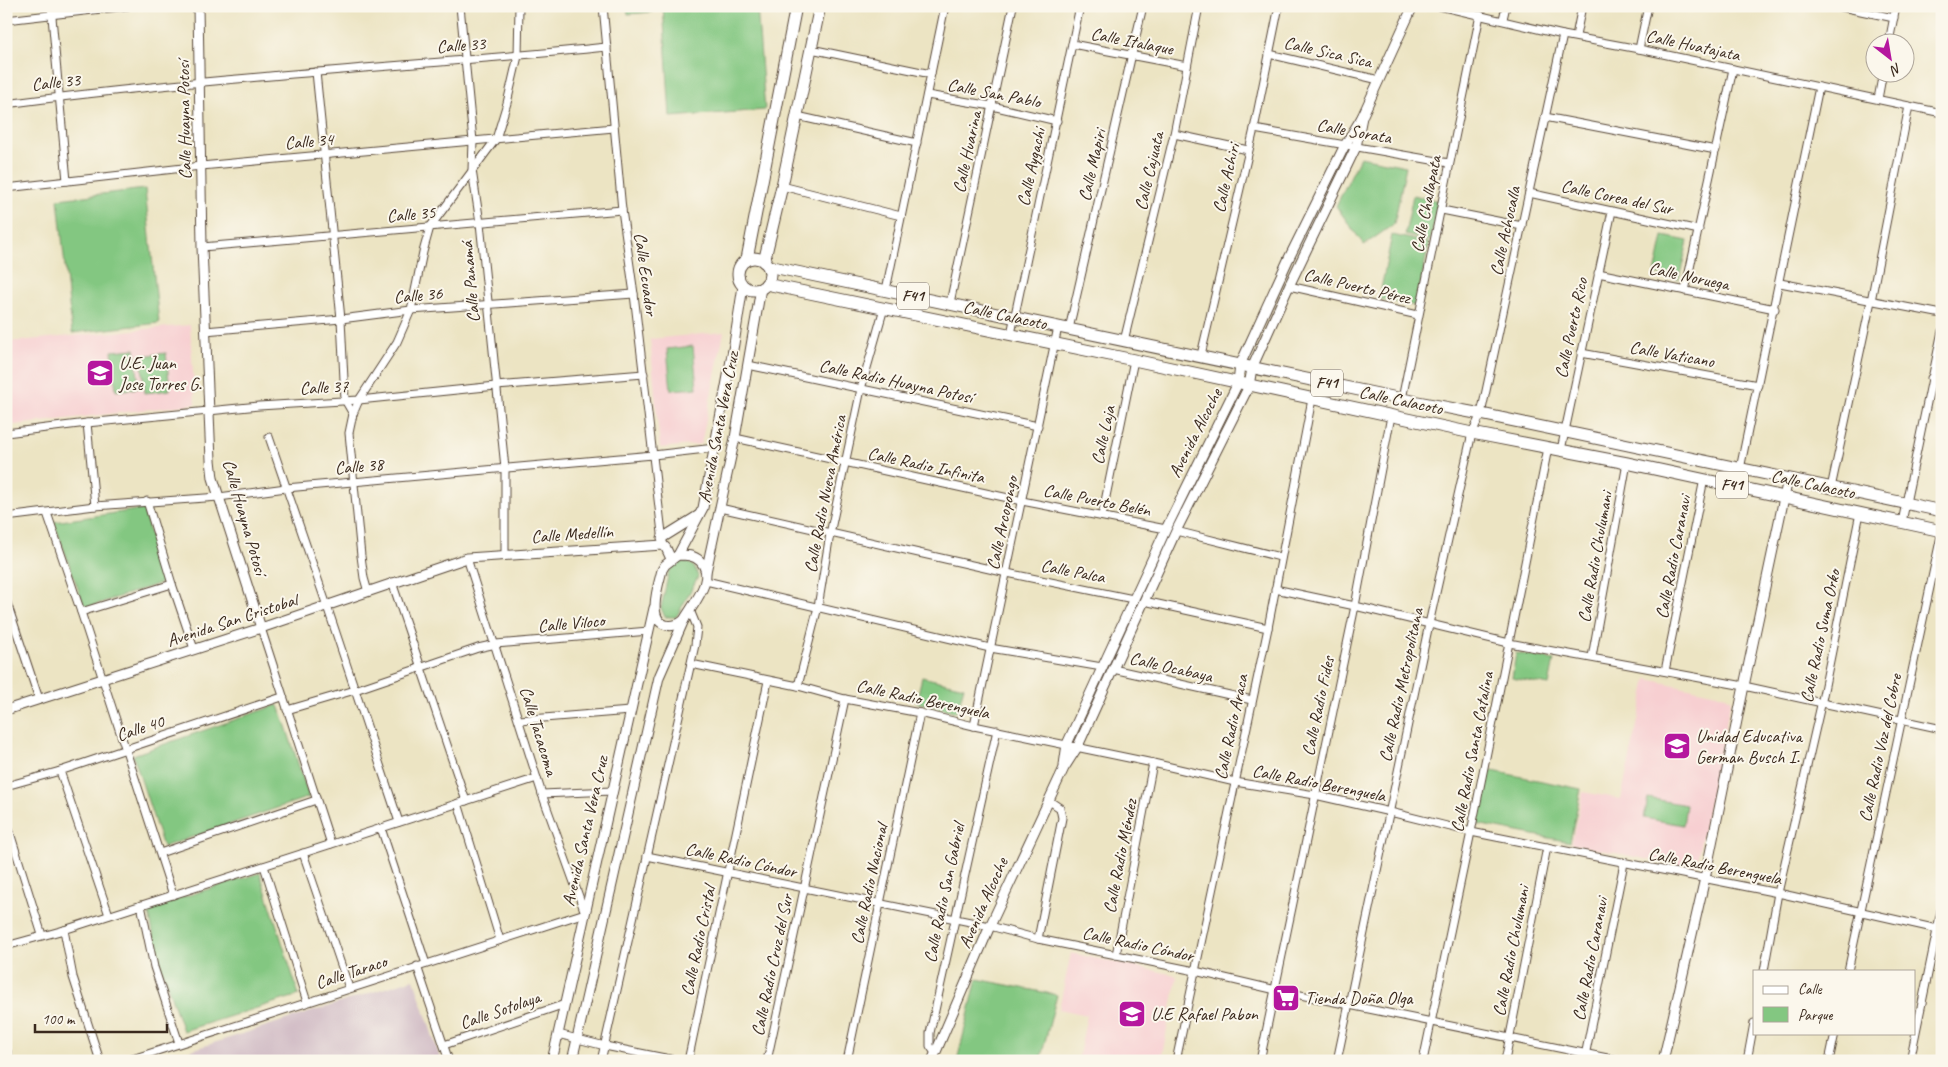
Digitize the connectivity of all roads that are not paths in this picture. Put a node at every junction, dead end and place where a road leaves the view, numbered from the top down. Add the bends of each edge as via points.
1 (128, 6) edge
2 (198, 6) edge
3 (460, 6) edge
4 (519, 6) edge
5 (604, 6) edge
6 (796, 6) edge
7 (820, 6) edge
8 (945, 6) edge
9 (1013, 6) edge
10 (1080, 6) edge
11 (1143, 6) edge
12 (1200, 6) edge
13 (1279, 6) edge
14 (1413, 6) edge
15 (1438, 6) edge
16 (1506, 6) edge
17 (1582, 6) edge
18 (1648, 6) edge
19 (1836, 6) edge
20 (1896, 6) edge
21 (51, 10) edge
22 (1480, 15) junction
23 (1894, 18) junction
24 (6, 20) edge
25 (1503, 20) junction
26 (1891, 32) edge
27 (1563, 34) junction
28 (1576, 36) junction
29 (1072, 44) junction
30 (607, 47) junction
31 (1639, 48) junction
32 (811, 49) junction
33 (1270, 54) junction
34 (518, 56) junction
35 (1133, 56) junction
36 (464, 60) junction
37 (1187, 66) junction
38 (1733, 69) junction
39 (316, 72) junction
40 (931, 74) junction
41 (1379, 80) junction
42 (1881, 82) edge
43 (200, 84) junction
44 (1819, 87) junction
45 (926, 95) junction
46 (59, 97) junction
47 (1878, 99) junction
48 (6, 104) edge
49 (992, 106) junction
50 (1909, 106) junction
51 (1942, 113) edge
52 (797, 116) junction
53 (1362, 117) junction
54 (1545, 117) junction
55 (1056, 121) junction
56 (614, 128) junction
57 (1254, 129) junction
58 (1174, 134) junction
59 (496, 139) junction
60 (472, 141) junction
61 (917, 143) junction
62 (1345, 145) junction
63 (1356, 147) junction
64 (1248, 150) junction
65 (1716, 150) junction
66 (326, 155) junction
67 (1449, 163) junction
68 (201, 166) junction
69 (472, 170) junction
70 (67, 181) junction
71 (782, 186) junction
72 (6, 188) edge
73 (1529, 193) junction
74 (622, 210) junction
75 (1442, 210) junction
76 (1612, 211) junction
77 (901, 216) junction
78 (480, 223) junction
79 (1522, 226) junction
80 (430, 227) junction
81 (1699, 230) junction
82 (332, 236) junction
83 (202, 247) junction
84 (746, 259) junction
85 (766, 264) junction
86 (1598, 273) junction
87 (1780, 283) junction
88 (743, 286) junction
89 (763, 286) junction
90 (1288, 286) junction
91 (886, 290) junction
92 (1685, 291) junction
93 (634, 294) junction
94 (1871, 301) junction
95 (950, 303) junction
96 (487, 305) junction
97 (884, 308) junction
98 (1774, 309) junction
99 (411, 310) junction
100 (1942, 314) edge
101 (1418, 315) junction
102 (1015, 317) junction
103 (341, 319) junction
104 (1063, 328) junction
105 (205, 331) junction
106 (1942, 331) edge
107 (1012, 334) junction
108 (1124, 341) junction
109 (1054, 344) junction
110 (1581, 353) junction
111 (1201, 356) junction
112 (1134, 360) junction
113 (748, 365) junction
114 (1246, 366) junction
115 (644, 374) junction
116 (1931, 378) junction
117 (1942, 381) edge
118 (1244, 384) junction
119 (1758, 385) junction
120 (496, 386) junction
121 (861, 389) junction
122 (1312, 399) junction
123 (1402, 399) junction
124 (345, 400) junction
125 (359, 400) junction
126 (208, 412) junction
127 (353, 414) junction
128 (1481, 414) junction
129 (1390, 416) junction
130 (87, 423) junction
131 (1038, 426) junction
132 (1564, 432) junction
133 (1472, 433) junction
134 (6, 434) edge
135 (269, 437) dead end
136 (735, 438) junction
137 (715, 448) junction
138 (1548, 448) junction
139 (1561, 450) junction
140 (653, 455) junction
141 (845, 462) junction
142 (1627, 463) junction
143 (505, 468) junction
144 (1740, 469) junction
145 (1704, 479) junction
146 (1788, 479) junction
147 (355, 482) junction
148 (286, 488) junction
149 (1832, 488) junction
150 (1784, 496) junction
151 (219, 497) junction
152 (1022, 501) junction
153 (147, 502) junction
154 (1906, 502) junction
155 (95, 506) junction
156 (720, 508) junction
157 (1942, 511) edge
158 (47, 513) junction
159 (1860, 513) junction
160 (700, 515) junction
161 (1102, 516) junction
162 (6, 517) edge
163 (1902, 522) junction
164 (1166, 529) junction
165 (1176, 531) junction
166 (1942, 531) edge
167 (830, 534) junction
168 (663, 541) junction
169 (505, 555) junction
170 (674, 557) junction
171 (1280, 557) junction
172 (467, 558) junction
173 (1007, 574) junction
174 (706, 576) junction
175 (392, 582) junction
176 (172, 584) junction
177 (1275, 589) junction
178 (368, 592) junction
179 (1134, 599) junction
180 (6, 600) edge
181 (1144, 601) junction
182 (328, 606) junction
183 (1355, 606) junction
184 (818, 607) junction
185 (654, 608) junction
186 (690, 610) junction
187 (81, 612) junction
188 (684, 620) junction
189 (1429, 624) junction
190 (261, 628) junction
191 (1268, 628) junction
192 (649, 632) junction
193 (1509, 643) junction
194 (496, 644) junction
195 (990, 648) junction
196 (194, 649) junction
197 (1592, 657) junction
198 (691, 664) junction
199 (422, 666) junction
200 (1102, 667) junction
201 (1113, 669) junction
202 (1665, 671) junction
203 (103, 678) junction
204 (768, 681) junction
205 (798, 686) junction
206 (1744, 686) junction
207 (355, 690) junction
208 (282, 697) junction
209 (39, 699) junction
210 (845, 699) junction
211 (1252, 700) junction
212 (1822, 705) junction
213 (6, 710) edge
214 (287, 710) junction
215 (630, 712) junction
216 (920, 712) junction
217 (520, 720) junction
218 (1900, 721) junction
219 (974, 726) junction
220 (1942, 729) edge
221 (997, 730) junction
222 (1067, 744) junction
223 (1078, 746) junction
224 (126, 749) junction
225 (1153, 763) junction
226 (1064, 768) junction
227 (60, 770) junction
228 (537, 778) junction
229 (1235, 782) junction
230 (6, 786) edge
231 (612, 791) junction
232 (542, 794) junction
233 (1315, 796) junction
234 (316, 800) junction
235 (1048, 800) junction
236 (466, 801) junction
237 (458, 804) junction
238 (1390, 812) junction
239 (6, 820) edge
240 (398, 822) junction
241 (381, 828) junction
242 (1471, 832) junction
243 (331, 844) junction
244 (1547, 847) junction
245 (160, 853) junction
246 (303, 853) junction
247 (647, 856) junction
248 (1624, 863) junction
249 (264, 866) junction
250 (727, 873) junction
251 (1705, 878) junction
252 (804, 889) junction
253 (1778, 893) junction
254 (173, 895) junction
255 (880, 904) junction
256 (142, 905) junction
257 (1942, 906) edge
258 (1861, 912) junction
259 (585, 913) junction
260 (109, 915) junction
261 (954, 919) junction
262 (990, 926) junction
263 (64, 930) junction
264 (1939, 930) edge
265 (42, 935) junction
266 (1038, 939) junction
267 (500, 940) junction
268 (6, 946) edge
269 (1116, 955) junction
270 (426, 964) junction
271 (417, 966) junction
272 (1764, 970) edge
273 (1848, 970) edge
274 (1194, 971) junction
275 (349, 988) junction
276 (1276, 990) junction
277 (307, 1002) junction
278 (565, 1004) junction
279 (1350, 1004) junction
280 (1431, 1022) junction
281 (1753, 1028) edge
282 (558, 1034) junction
283 (1835, 1034) edge
284 (1916, 1034) edge
285 (1916, 1034) edge
286 (1510, 1037) junction
287 (576, 1039) junction
288 (179, 1044) junction
289 (444, 1045) junction
290 (605, 1046) junction
291 (6, 1051) edge
292 (934, 1057) edge
293 (1585, 1057) edge
294 (9, 1061) edge
295 (100, 1061) edge
296 (126, 1061) edge
297 (449, 1061) edge
298 (552, 1061) edge
299 (572, 1061) edge
300 (602, 1061) edge
301 (680, 1061) edge
302 (688, 1061) edge
303 (767, 1061) edge
304 (847, 1061) edge
305 (1176, 1061) edge
306 (1260, 1061) edge
307 (1337, 1061) edge
308 (1422, 1061) edge
309 (1505, 1061) edge
310 (1622, 1061) edge
311 (1663, 1061) edge
312 (1747, 1061) edge
313 (1829, 1061) edge
314 (1910, 1061) edge

1 - 21 street
2 - 43 street, Calle Huayna Potosí
3 - 36 street, Calle Panamá
4 - 34 street
5 - 30 street, Calle Ecuador
6 - 84 main road
7 - 32 main road
8 - 40 street
9 - 49 street, Calle Huarina
10 - 29 street, Calle Aygachi
11 - 35 street, Calle Mapiri
12 - 37 street, Calle Cajuata
13 - 33 street, Calle Achiri
14 - 41 street, Avenida Alcoche
15 - 22 street, Calle Huatajata
16 - 25 street
17 - 28 street
18 - 31 street
19 - 23 street
20 - 23 street
21 - 24 street
21 - 46 street
22 - 25 street, Calle Huatajata
22 - 67 street, Calle Challapata
23 - 26 street
25 - 27 street, Calle Huatajata
27 - 28 street, Calle Huatajata
27 - 54 street, Calle Achocalla
28 - 31 street, Calle Huatajata
29 - 35 street, Calle Italaque
29 - 55 street, Calle Aygachi
30 - 34 street, Calle 33
30 - 56 street, Calle Ecuador
31 - 38 street, Calle Huatajata
32 - 40 street
32 - 52 main road
33 - 41 street, Calle Sica Sica
33 - 57 street, Calle Achiri
34 - 36 street, Calle 33
34 - 59 street
35 - 37 street, Calle Italaque
35 - 104 street, Calle Mapiri
36 - 39 street, Calle 33
36 - 60 street, Calle Panamá
37 - 58 street, Calle Cajuata
38 - 44 street, Calle Huatajata
38 - 65 street
39 - 43 street, Calle 33
39 - 66 street
40 - 45 street
41 - 53 street, Avenida Alcoche
42 - 47 street
43 - 46 street, Calle 33
43 - 68 street, Calle Huayna Potosí
44 - 47 street, Calle Huatajata
44 - 87 street
45 - 49 street, Calle San Pablo
45 - 61 street
46 - 48 street, Calle 33
46 - 70 street
47 - 50 street, Calle Huatajata
49 - 55 street, Calle San Pablo
49 - 95 street, Calle Huarina
50 - 51 street, Calle Huatajata
50 - 94 street
52 - 61 street
52 - 71 main road
53 - 62 street, Avenida Alcoche
53 - 63 street, Avenida Alcoche
54 - 65 street
54 - 73 street, Calle Achocalla
55 - 102 street, Calle Aygachi
56 - 59 street, Calle 34
56 - 74 street, Calle Ecuador
57 - 62 street, Calle Sorata
57 - 64 street, Calle Achiri
58 - 64 street
58 - 108 street, Calle Cajuata
59 - 60 street, Calle 34
59 - 69 street
60 - 66 street, Calle 34
60 - 69 street, Calle Panamá
61 - 77 street
62 - 63 street, Calle Sorata
62 - 114 street, Avenida Alcoche via 1288,260
63 - 67 street, Calle Sorata
63 - 90 street, Avenida Alcoche
64 - 111 street, Calle Achiri
65 - 81 street
66 - 68 street, Calle 34
66 - 82 street
67 - 75 street, Calle Challapata
68 - 70 street, Calle 34
68 - 83 street, Calle Huayna Potosí
69 - 78 street, Calle Panamá
69 - 80 street
70 - 72 street, Calle 34
71 - 77 street
71 - 85 main road
73 - 76 street, Calle Corea del Sur
73 - 79 street, Calle Achocalla
74 - 78 street, Calle 35
74 - 93 street, Calle Ecuador
75 - 79 street
75 - 101 street, Calle Challapata
76 - 81 street, Calle Corea del Sur
76 - 86 street, Calle Puerto Rico
77 - 91 street
78 - 80 street, Calle 35
78 - 96 street, Calle Panamá
79 - 128 street, Calle Achocalla
80 - 82 street, Calle 35
80 - 99 street
81 - 92 street
82 - 83 street, Calle 35
82 - 103 street
83 - 105 street, Calle Huayna Potosí
84 - 85 main road
84 - 88 main road via 738,268 739,281
85 - 89 main road via 769,279
85 - 91 main road, Calle Calacoto / F41
86 - 92 street, Calle Noruega
86 - 110 street, Calle Puerto Rico
87 - 94 street
87 - 98 street
88 - 89 main road via 748,289
88 - 137 street, Avenida Santa Vera Cruz
89 - 97 main road, Calle Calacoto / F41
89 - 113 street, Avenida Santa Vera Cruz
90 - 101 street, Calle Puerto Pérez
90 - 114 street, Avenida Alcoche
91 - 95 main road, Calle Calacoto / F41
92 - 98 street, Calle Noruega
93 - 96 street, Calle 36
93 - 115 street, Calle Ecuador
94 - 100 street
94 - 149 street
95 - 102 main road, Calle Calacoto / F41
96 - 99 street, Calle 36
96 - 120 street, Calle Panamá
97 - 107 main road, Calle Calacoto / F41
97 - 121 street, Calle Radio Nueva América
98 - 119 street
99 - 103 street, Calle 36
99 - 125 street via 397,342
101 - 123 street, Calle Challapata
102 - 104 main road, Calle Calacoto / F41
102 - 107 street, Calle Aygachi
103 - 105 street, Calle 36
103 - 124 street
104 - 108 main road, Calle Calacoto / F41
104 - 109 street, Calle Arcopongo
105 - 126 street, Calle Huayna Potosí
106 - 116 street
107 - 109 main road, Calle Calacoto / F41
108 - 111 main road, Calle Calacoto / F41
109 - 112 main road, Calle Calacoto / F41
109 - 131 street, Calle Arcopongo
110 - 119 street, Calle Vaticano
110 - 132 street, Calle Puerto Rico
111 - 114 main road, Calle Calacoto / F41
112 - 118 main road, Calle Calacoto / F41
112 - 161 street, Calle Laja
113 - 121 street, Calle Radio Huayna Potosí
113 - 136 street, Avenida Santa Vera Cruz
114 - 118 street, Avenida Alcoche
114 - 123 main road, Calle Calacoto / F41
115 - 120 street, Calle 37
115 - 140 street, Calle Ecuador
116 - 117 street
116 - 154 street
118 - 122 main road, Calle Calacoto / F41
118 - 164 street, Avenida Alcoche
118 - 165 street, Avenida Alcoche
119 - 144 street
120 - 125 street, Calle 37
120 - 143 street, Calle Panamá
121 - 131 street, Calle Radio Huayna Potosí
121 - 141 street, Calle Radio Nueva América
122 - 129 main road, Calle Calacoto / F41
122 - 171 street, Calle Radio Araca
123 - 128 main road, Calle Calacoto / F41
124 - 125 street, Calle 37
124 - 126 street, Calle 37
124 - 127 street
125 - 127 street
126 - 130 street, Calle 37
126 - 151 street, Calle Huayna Potosí via 212,469
127 - 147 street via 350,433
128 - 132 main road, Calle Calacoto / F41
128 - 133 street, Calle Achocalla
129 - 133 main road, Calle Calacoto / F41
129 - 183 street, Calle Radio Fides
130 - 134 street, Calle 37
130 - 155 street
131 - 152 street, Calle Arcopongo
132 - 139 street, Calle Puerto Rico
132 - 144 main road, Calle Calacoto / F41
133 - 138 main road, Calle Calacoto / F41
133 - 189 street, Calle Radio Metropolitana
135 - 148 street
136 - 141 street, Calle Radio Infinita
136 - 156 street, Avenida Santa Vera Cruz
137 - 140 street, Calle 38
137 - 160 street, Avenida Santa Vera Cruz
138 - 139 main road, Calle Calacoto / F41
138 - 193 street, Calle Radio Santa Catalina
139 - 142 main road, Calle Calacoto / F41
140 - 143 street, Calle 38
140 - 168 street, Calle Ecuador
141 - 152 street, Calle Radio Infinita
141 - 167 street, Calle Radio Nueva América
142 - 145 main road, Calle Calacoto / F41
142 - 197 street, Calle Radio Chulumani
143 - 147 street, Calle 38
143 - 169 street, Calle Panamá
144 - 146 main road, Calle Calacoto / F41
145 - 150 main road, Calle Calacoto / F41
145 - 202 street, Calle Radio Caranavi
146 - 149 main road, Calle Calacoto / F41
146 - 150 street
147 - 148 street, Calle 38
147 - 178 street via 361,556
148 - 151 street, Calle 38
148 - 182 street
149 - 154 main road, Calle Calacoto / F41
150 - 159 main road, Calle Calacoto / F41
150 - 206 street
151 - 153 street, Calle 38
151 - 190 street, Calle Huayna Potosí
152 - 161 street, Calle Puerto Belén
152 - 173 street, Calle Arcopongo
153 - 155 street, Calle 38
153 - 176 street
154 - 157 main road, Calle Calacoto / F41
154 - 163 street
155 - 158 street, Calle 38
156 - 167 street, Calle Palca
156 - 174 street, Avenida Santa Vera Cruz
158 - 162 street, Calle 38
158 - 187 street
159 - 163 main road, Calle Calacoto / F41
159 - 212 street, Calle Radio Suma Orko
160 - 168 street
160 - 170 street, Avenida Santa Vera Cruz
161 - 164 street, Calle Puerto Belén
163 - 166 main road, Calle Calacoto / F41
164 - 179 street, Avenida Alcoche
165 - 171 street
165 - 181 street, Avenida Alcoche
166 - 218 street, Calle Radio Voz del Cobre
167 - 173 street, Calle Palca
167 - 184 street, Calle Radio Nueva América
168 - 169 street, Calle Medellín
168 - 170 street
169 - 172 street, Calle Medellín
170 - 174 street via 695,557 702,563
170 - 185 street, Avenida Santa Vera Cruz via 662,570
171 - 177 street, Calle Radio Araca
172 - 175 street, Avenida San Cristobal
172 - 194 street, Calle Tacacoma
173 - 179 street, Calle Palca
173 - 195 street, Calle Arcopongo
174 - 184 street, Calle Ocabaya
174 - 186 street, Avenida Santa Vera Cruz
175 - 178 street, Avenida San Cristobal
175 - 199 street
176 - 187 street
176 - 196 street
177 - 183 street
177 - 191 street, Calle Radio Araca
178 - 182 street, Avenida San Cristobal
179 - 200 street, Avenida Alcoche
180 - 209 street
181 - 191 street
181 - 201 street, Avenida Alcoche
182 - 190 street, Avenida San Cristobal
182 - 207 street
183 - 189 street
183 - 233 street, Calle Radio Fides
184 - 195 street, Calle Ocabaya
184 - 205 street, Calle Radio Nueva América
185 - 188 street via 663,624 674,626
185 - 192 street, Avenida Santa Vera Cruz
186 - 188 street, Avenida Santa Vera Cruz
186 - 198 street via 697,627
187 - 203 street
188 - 287 street via 659,677
189 - 193 street
189 - 238 street, Calle Radio Metropolitana
190 - 196 street, Avenida San Cristobal
190 - 208 street, Calle Huayna Potosí
191 - 211 street, Calle Radio Araca
192 - 194 street, Calle Viloco
192 - 215 street, Avenida Santa Vera Cruz
193 - 197 street
193 - 242 street, Calle Radio Santa Catalina
194 - 199 street
194 - 217 street, Calle Tacacoma
195 - 200 street, Calle Ocabaya
195 - 219 street, Calle Arcopongo
196 - 203 street, Avenida San Cristobal
197 - 202 street
198 - 204 street, Calle Radio Berenguela
198 - 247 street
199 - 207 street
199 - 236 street
200 - 222 street, Avenida Alcoche
201 - 211 street, Calle Ocabaya
201 - 223 street, Avenida Alcoche
202 - 206 street
203 - 209 street, Avenida San Cristobal
203 - 224 street
204 - 205 street, Calle Radio Berenguela
204 - 250 street, Calle Radio Cristal
205 - 210 street, Calle Radio Berenguela
206 - 212 street
206 - 251 street
207 - 214 street
207 - 240 street
208 - 214 street, Calle Huayna Potosí
208 - 224 street, Calle 40
209 - 213 street, Avenida San Cristobal
210 - 216 street, Calle Radio Berenguela
210 - 252 street, Calle Radio Cruz del Sur
211 - 229 street, Calle Radio Araca
212 - 218 street
212 - 253 street, Calle Radio Suma Orko
214 - 234 street, Calle Huayna Potosí
215 - 217 street
215 - 231 street, Avenida Santa Vera Cruz
216 - 219 street, Calle Radio Berenguela
216 - 255 street, Calle Radio Nacional
217 - 228 street, Calle Tacacoma
218 - 220 street
218 - 258 street, Calle Radio Voz del Cobre
219 - 221 street, Calle Radio Berenguela
221 - 222 street, Calle Radio Berenguela
221 - 261 street, Calle Radio San Gabriel
222 - 223 street, Calle Radio Berenguela
222 - 226 street, Avenida Alcoche
223 - 225 street, Calle Radio Berenguela
223 - 226 street, Avenida Alcoche
224 - 227 street, Calle 40
224 - 245 street
225 - 229 street, Calle Radio Berenguela
225 - 269 street, Calle Radio Méndez
226 - 235 street, Avenida Alcoche
227 - 230 street, Calle 40
227 - 260 street
228 - 232 street, Calle Tacacoma
228 - 236 street
229 - 233 street, Calle Radio Berenguela
229 - 274 street, Calle Radio Araca
231 - 232 street
231 - 259 street, Avenida Santa Vera Cruz
232 - 259 street, Calle Tacacoma
233 - 238 street, Calle Radio Berenguela
233 - 276 street, Calle Radio Fides
234 - 243 street, Calle Huayna Potosí
234 - 245 street
235 - 262 street, Avenida Alcoche
235 - 266 street via 1060,808 1062,818
236 - 237 street
237 - 240 street
237 - 267 street
238 - 242 street, Calle Radio Berenguela
238 - 279 street, Calle Radio Metropolitana
239 - 265 street
240 - 241 street
241 - 243 street
241 - 270 street
242 - 244 street, Calle Radio Berenguela
242 - 280 street, Calle Radio Santa Catalina
243 - 246 street
244 - 248 street, Calle Radio Berenguela
244 - 286 street, Calle Radio Chulumani
245 - 254 street
246 - 249 street
246 - 275 street
247 - 250 street, Calle Radio Cóndor
247 - 290 street
248 - 251 street, Calle Radio Berenguela
248 - 293 street, Calle Radio Caranavi
249 - 254 street
249 - 277 street
250 - 252 street, Calle Radio Cóndor
250 - 302 street, Calle Radio Cristal
251 - 253 street, Calle Radio Berenguela
251 - 311 street
252 - 255 street, Calle Radio Cóndor
252 - 303 street, Calle Radio Cruz del Sur
253 - 258 street, Calle Radio Berenguela
253 - 272 street, Calle Radio Suma Orko
254 - 256 street
255 - 261 street, Calle Radio Cóndor
255 - 304 street, Calle Radio Nacional
256 - 260 street
256 - 288 street via 154,967
257 - 264 street
258 - 264 street, Calle Radio Berenguela
258 - 273 street, Calle Radio Voz del Cobre
259 - 267 street, Calle Taraco
259 - 278 street, Avenida Santa Vera Cruz
260 - 263 street
261 - 262 street, Calle Radio Cóndor
261 - 292 street, Calle Radio San Gabriel via 930,1033
262 - 266 street, Calle Radio Cóndor
262 - 292 street, Avenida Alcoche
263 - 265 street
263 - 295 street via 75,985
264 - 284 street
265 - 268 street
266 - 269 street, Calle Radio Cóndor
267 - 270 street, Calle Taraco
269 - 274 street, Calle Radio Cóndor
270 - 271 street, Calle Taraco
271 - 275 street, Calle Taraco
271 - 289 street
274 - 276 street, Calle Radio Cóndor
274 - 305 street, Calle Radio Araca
275 - 277 street, Calle Taraco
276 - 279 street, Calle Radio Cóndor
276 - 306 street, Calle Radio Fides
277 - 288 street, Calle Taraco
278 - 282 street, Avenida Santa Vera Cruz
278 - 289 street, Calle Sotolaya
279 - 280 street, Calle Radio Cóndor
279 - 307 street, Calle Radio Metropolitana
280 - 286 street, Calle Radio Cóndor
280 - 308 street, Calle Radio Santa Catalina
281 - 312 street
282 - 287 street
282 - 298 street, Avenida Santa Vera Cruz
283 - 313 street
285 - 314 street
286 - 293 street, Calle Radio Cóndor
286 - 309 street, Calle Radio Chulumani
287 - 290 street
287 - 299 street
288 - 296 street, Calle Taraco
289 - 297 street
290 - 300 street
290 - 301 street
291 - 294 street
293 - 310 street, Calle Radio Cóndor

